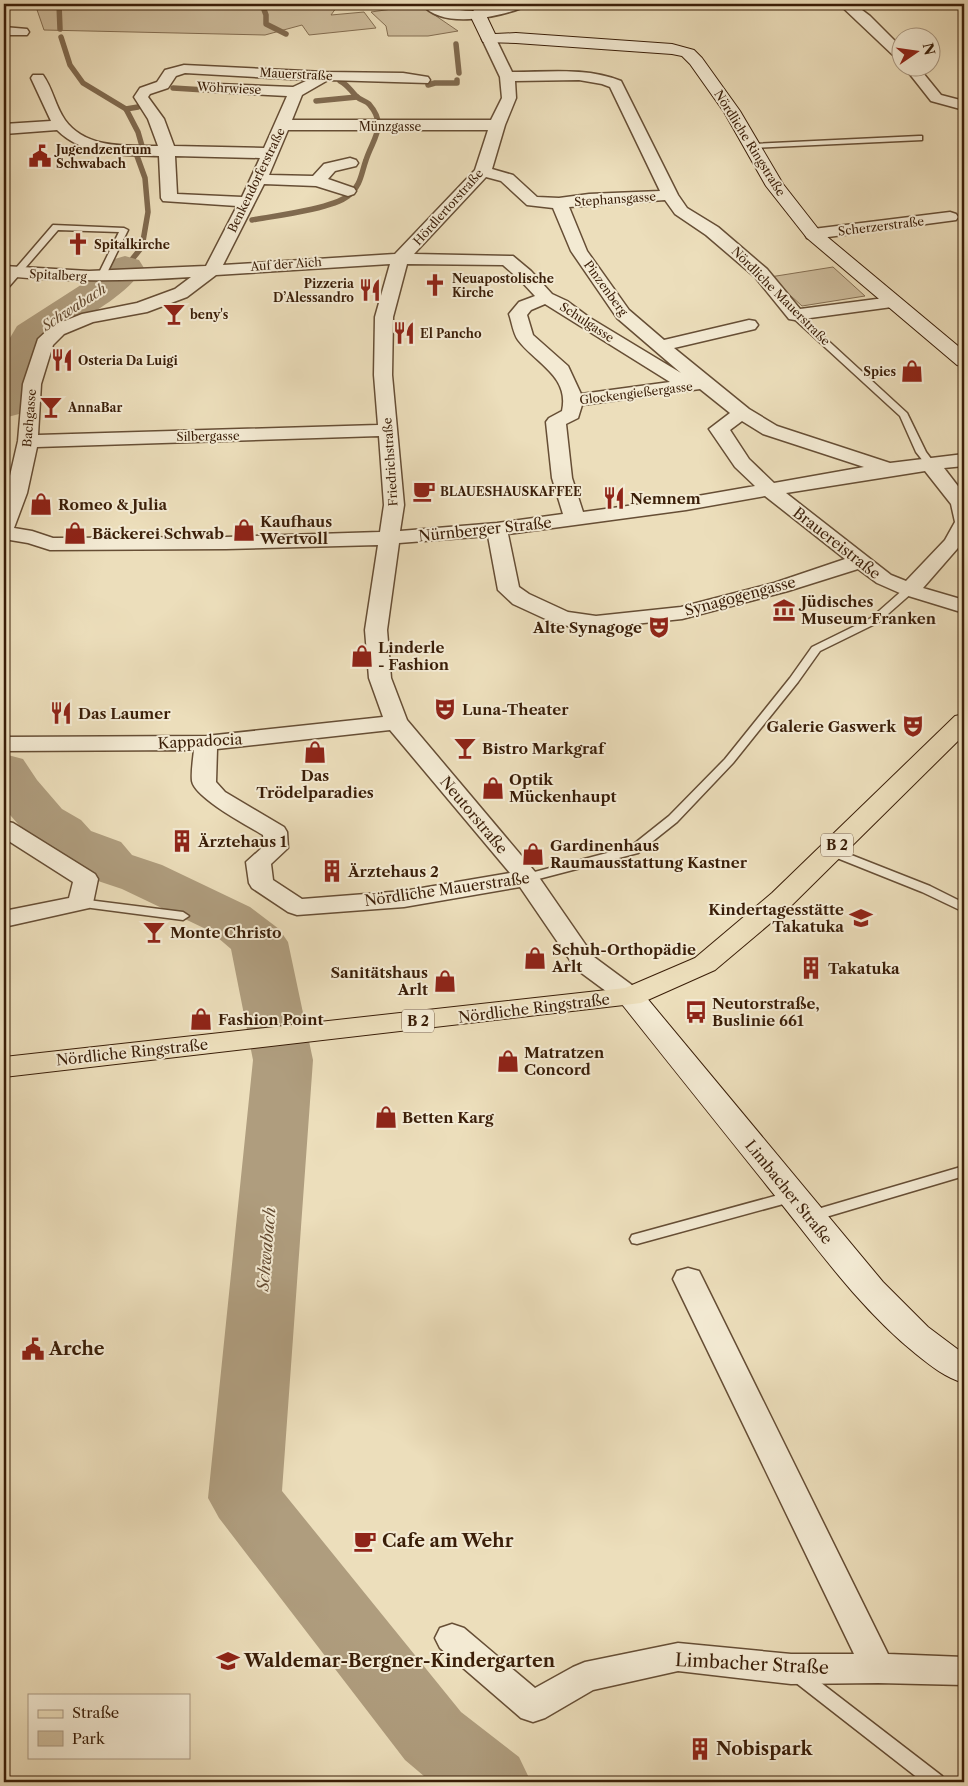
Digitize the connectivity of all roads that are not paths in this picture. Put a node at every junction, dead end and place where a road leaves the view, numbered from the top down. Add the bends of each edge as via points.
1 (429, 4) edge
2 (519, 4) edge
3 (846, 4) edge
4 (483, 10) edge
5 (4, 31) edge
6 (22, 32) dead end
7 (489, 39) junction
8 (890, 44) edge
9 (325, 76) junction
10 (507, 77) junction
11 (38, 78) dead end
12 (920, 78) edge
13 (167, 79) junction
14 (423, 80) dead end
15 (182, 86) dead end
16 (201, 87) dead end
17 (296, 92) junction
18 (964, 106) edge
19 (60, 125) junction
20 (283, 125) junction
21 (497, 125) junction
22 (4, 129) edge
23 (919, 138) dead end
24 (752, 146) junction
25 (161, 149) junction
26 (270, 153) junction
27 (350, 163) dead end
28 (483, 170) junction
29 (259, 178) junction
30 (317, 181) junction
31 (348, 191) dead end
32 (670, 195) junction
33 (246, 202) junction
34 (559, 203) junction
35 (950, 217) dead end
36 (813, 234) junction
37 (400, 259) junction
38 (212, 270) junction
39 (10, 272) edge
40 (173, 275) joint
41 (101, 277) junction
42 (4, 287) edge
43 (546, 298) junction
44 (892, 302) junction
45 (795, 315) junction
46 (749, 325) dead end
47 (661, 346) junction
48 (964, 361) edge
49 (688, 385) junction
50 (708, 385) junction
51 (574, 400) junction
52 (742, 413) junction
53 (388, 430) junction
54 (28, 441) junction
55 (964, 460) edge
56 (930, 464) junction
57 (889, 469) junction
58 (771, 491) junction
59 (575, 520) junction
60 (964, 522) edge
61 (4, 528) edge
62 (497, 529) junction
63 (4, 533) edge
64 (390, 538) junction
65 (860, 561) junction
66 (910, 590) junction
67 (964, 607) edge
68 (964, 721) edge
69 (396, 722) junction
70 (206, 742) junction
71 (4, 744) edge
72 (4, 828) edge
73 (831, 851) junction
74 (527, 878) junction
75 (80, 903) junction
76 (964, 908) edge
77 (183, 916) dead end
78 (4, 920) edge
79 (631, 997) junction
80 (4, 1066) edge
81 (964, 1171) edge
82 (801, 1207) junction
83 (637, 1239) dead end
84 (688, 1279) dead end
85 (964, 1370) edge
86 (452, 1638) dead end
87 (878, 1668) junction
88 (791, 1669) junction
89 (964, 1671) edge
90 (936, 1782) edge

1 - 4 street via 454,14
2 - 4 street
3 - 8 street
4 - 7 main road
5 - 6 street
7 - 10 street, Hördlertorstraße
7 - 24 main road, Nördliche Ringstraße via 536,39 688,52 732,111
9 - 13 street, Mauerstraße via 184,69
9 - 14 street, Mauerstraße
9 - 17 street
10 - 21 street, Hördlertorstraße via 509,98
10 - 32 street, Nördliche Mauerstraße via 594,77 616,84
11 - 19 street
12 - 18 street via 936,98
13 - 15 street, Wöhrwiese
13 - 25 street via 145,91 141,97 156,119
16 - 17 street, Wöhrwiese
17 - 20 street, Benkendorferstraße
19 - 22 street
19 - 25 street via 100,148
20 - 21 street, Münzgasse
20 - 26 street, Benkendorferstraße
21 - 28 street, Hördlertorstraße
23 - 24 lane
24 - 36 main road, Nördliche Ringstraße via 775,186
25 - 26 street
25 - 33 street via 169,198
26 - 29 street, Benkendorferstraße
27 - 30 street via 330,167
28 - 34 street via 507,178 532,202
28 - 37 street, Hördlertorstraße
29 - 30 street
29 - 33 street, Benkendorferstraße
30 - 31 street
32 - 34 street, Stephansgasse
32 - 45 street, Nördliche Mauerstraße via 681,211 719,236 761,273
33 - 38 street, Benkendorferstraße
34 - 47 street, Pinzenberg via 579,251 623,314
35 - 36 street, Scherzerstraße
36 - 44 main road, Nördliche Ringstraße
37 - 38 street, Auf der Aich
37 - 43 street, Schulgasse via 508,260
37 - 53 street, Friedrichstraße via 384,318 383,376
38 - 40 street, Auf der Aich
38 - 54 street, Bachgasse via 181,293 162,301 88,318 58,330 44,343 32,384
39 - 41 street, Spitalberg
39 - 41 lane via 56,228 124,230
39 - 42 lane
40 - 41 street, Spitalberg
43 - 49 street, Schulgasse
43 - 51 street via 525,306 518,314 525,337 561,370
44 - 45 street
44 - 48 main road, Nördliche Ringstraße
45 - 56 lane, Nördliche Mauerstraße via 904,415
46 - 47 street
47 - 50 street, Pinzenberg
49 - 50 street, Glockengießergasse
49 - 51 street, Glockengießergasse
50 - 52 street, Pinzenberg
51 - 59 street, Glockengießergasse via 572,414 556,422 562,478
52 - 57 street, Pinzenberg via 770,430
52 - 58 street via 720,429 742,463
53 - 54 street, Silbergasse
53 - 64 street, Friedrichstraße via 394,505
54 - 61 street, Bachgasse via 17,493
55 - 56 street, Nürnberger Straße
56 - 57 street, Nürnberger Straße
56 - 60 street, Nördliche Mauerstraße via 961,502
57 - 58 street, Nürnberger Straße
58 - 59 street, Nürnberger Straße
58 - 65 street, Brauereistraße
59 - 62 street, Nürnberger Straße
60 - 66 street, Nördliche Mauerstraße via 953,543
62 - 64 street, Nürnberger Straße
62 - 65 street, Synagogengasse via 508,590 572,621 596,622 682,613 781,587
63 - 64 street, Nürnberger Straße via 32,537 50,544
64 - 69 street, Friedrichstraße via 376,630 380,678
65 - 66 street, Brauereistraße via 884,579
66 - 67 street, Brauereistraße
66 - 74 lane, Nördliche Mauerstraße via 875,620 816,649 729,761 673,819 634,850
68 - 73 main road, Nördliche Ringstraße / B 2
69 - 70 street, Kappadocia
69 - 74 street, Neutorstraße
70 - 71 street, Kappadocia
70 - 74 street, Nördliche Mauerstraße via 204,783 218,796 275,832 276,848 258,862 261,883 297,907 404,899
72 - 75 street via 86,879
73 - 76 lane
73 - 79 main road, Nördliche Ringstraße / B 2 via 782,899 705,964
74 - 79 street, Neutorstraße via 584,963
75 - 77 lane
75 - 78 street
79 - 80 main road, Nördliche Ringstraße / B 2
79 - 82 main road, Limbacher Straße
81 - 82 lane
82 - 83 lane
82 - 85 main road, Limbacher Straße via 897,1318
84 - 87 street
86 - 88 street, Limbacher Straße via 533,1707 585,1677 678,1657
87 - 88 street, Limbacher Straße
87 - 89 street, Limbacher Straße
88 - 90 lane

